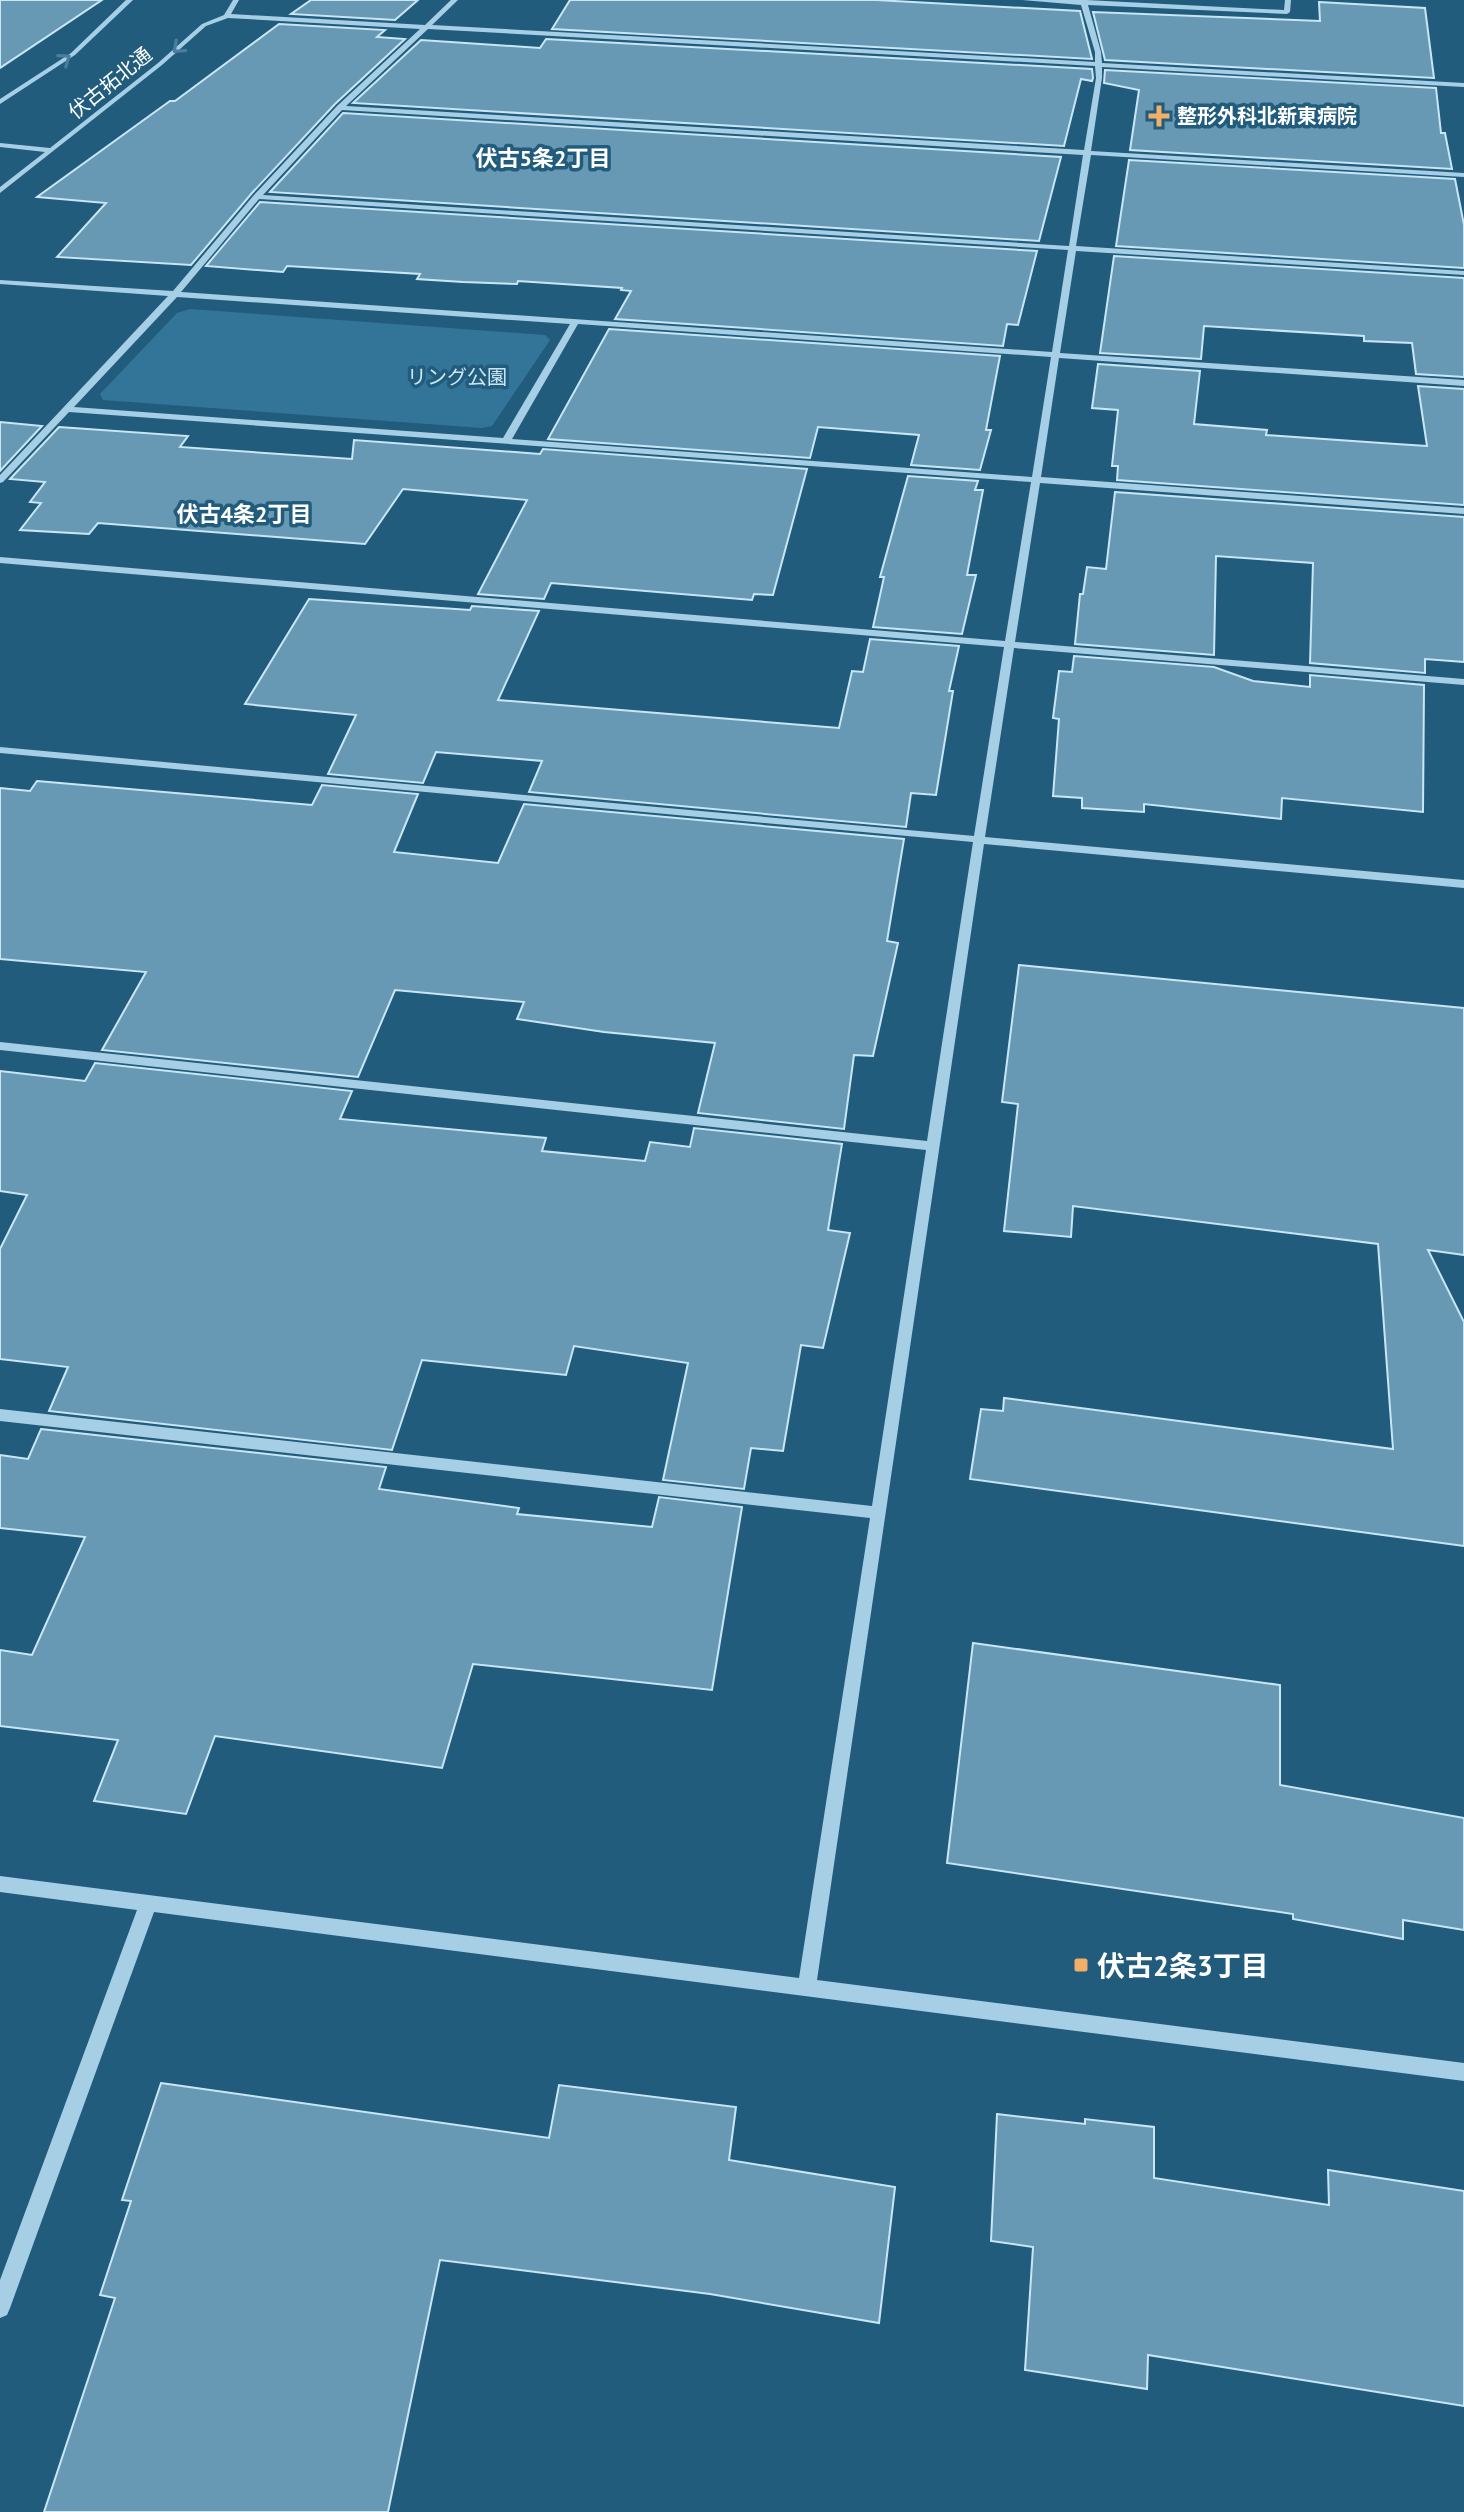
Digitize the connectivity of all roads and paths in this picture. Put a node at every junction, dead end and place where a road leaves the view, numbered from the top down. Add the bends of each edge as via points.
1 (130, 0) edge
2 (236, 0) edge
3 (455, 0) edge
4 (1025, 0) edge
5 (1288, 0) edge
6 (1084, 2) edge
7 (227, 16) junction
8 (427, 29) junction
9 (1098, 65) junction
10 (1464, 85) edge
11 (0, 102) edge
12 (340, 108) junction
13 (0, 145) edge
14 (52, 150) junction
15 (1087, 154) junction
16 (1464, 175) edge
17 (0, 191) edge
18 (257, 197) junction
19 (1073, 249) junction
20 (1464, 273) edge
21 (0, 282) edge
22 (175, 294) junction
23 (575, 323) junction
24 (1054, 354) junction
25 (1464, 383) edge
26 (68, 409) junction
27 (506, 441) junction
28 (0, 480) edge
29 (1035, 480) junction
30 (1464, 511) edge
31 (0, 560) edge
32 (1009, 644) junction
33 (1464, 682) edge
34 (0, 750) edge
35 (979, 840) junction
36 (1464, 884) edge
37 (0, 1046) edge
38 (934, 1146) junction
39 (0, 1415) edge
40 (877, 1513) junction
41 (0, 1884) edge
42 (148, 1903) junction
43 (807, 1989) junction
44 (1464, 2072) edge
45 (0, 2308) edge

11 -> 1 street, 伏古拓北通 via 73,54
2 - 7 street
3 - 8 street
4 - 6 street
5 - 6 street via 1287,12
6 - 9 street
7 - 8 street
7 -> 14 street, 伏古拓北通 via 204,25
8 - 9 street
8 - 12 street
9 - 10 street
9 - 15 street
12 - 15 street
12 - 18 street
13 - 14 street
14 - 17 street, 伏古拓北通
15 - 16 street
15 - 19 street
18 - 19 street
18 - 22 street
19 - 20 street
19 - 24 street
21 - 22 street
22 - 23 street
22 - 26 street
23 - 24 street
23 - 27 street
24 - 25 street
24 - 29 street
26 - 27 street
26 - 28 street
27 - 29 street
29 - 30 street
29 - 32 street
31 - 32 street
32 - 33 street
32 - 35 street
34 - 35 street
35 - 36 street
35 - 38 street
37 - 38 street
38 - 40 street
39 - 40 street
40 - 43 street
41 - 42 street
42 - 43 street
42 - 45 street
43 - 44 street

